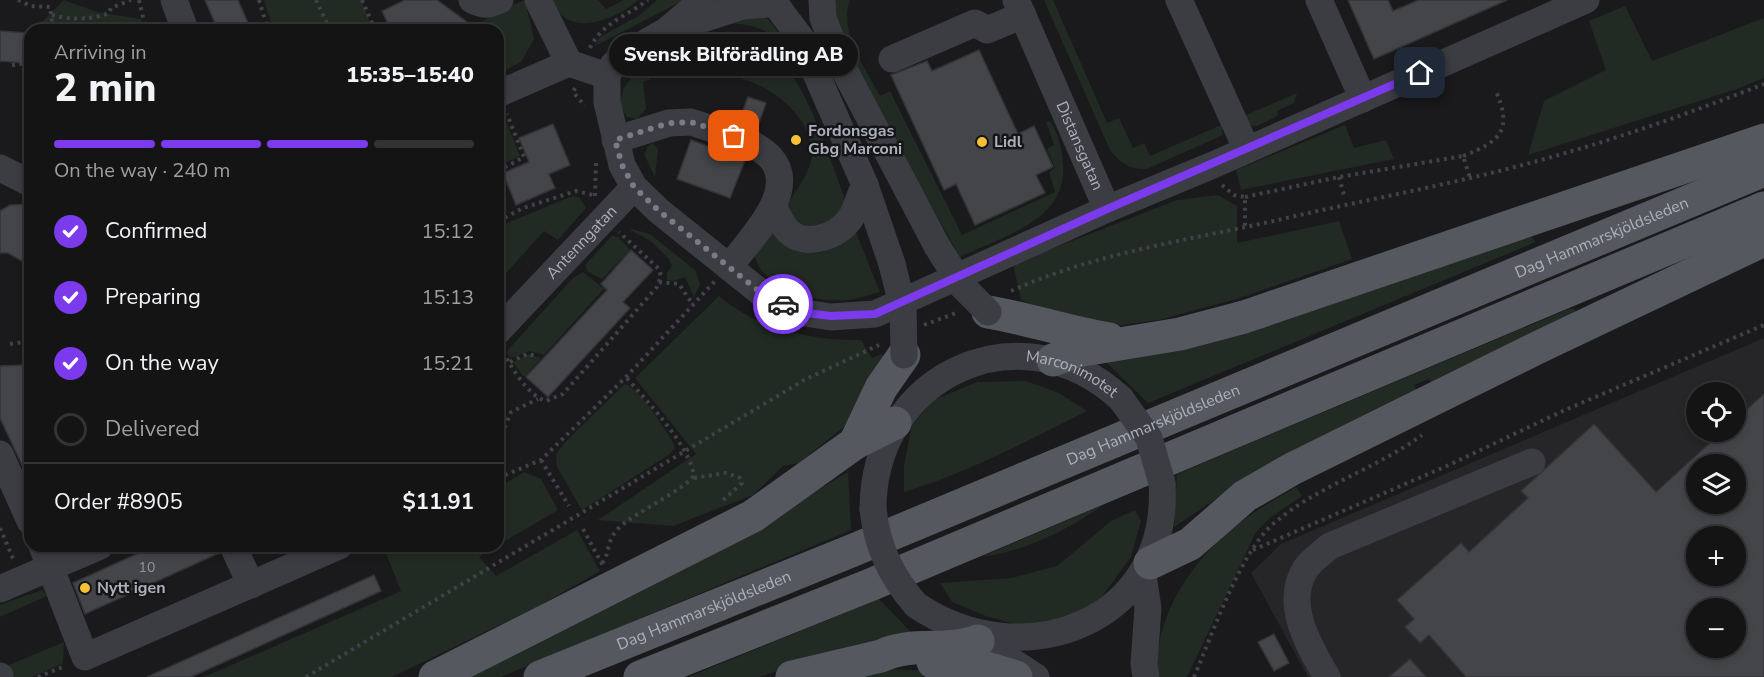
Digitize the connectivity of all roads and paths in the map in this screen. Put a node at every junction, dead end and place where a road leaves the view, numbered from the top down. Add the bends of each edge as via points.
1 (18, 0) edge
2 (130, 0) edge
3 (139, 0) edge
4 (174, 0) edge
5 (259, 0) edge
6 (316, 0) edge
7 (362, 0) edge
8 (472, 0) edge
9 (500, 0) edge
10 (538, 0) edge
11 (703, 0) edge
12 (814, 0) edge
13 (822, 0) edge
14 (1179, 0) edge
15 (1319, 0) edge
16 (1586, 0) edge
17 (769, 4) edge
18 (1019, 8) edge
19 (52, 15) junction
20 (53, 24) edge
21 (145, 24) edge
22 (183, 24) edge
23 (266, 24) edge
24 (327, 24) edge
25 (372, 24) edge
26 (666, 31) junction
27 (892, 59) dead end
28 (569, 63) junction
29 (24, 64) edge
30 (12, 65) dead end
31 (607, 76) junction
32 (1495, 89) dead end
33 (504, 92) edge
34 (1363, 99) junction
35 (504, 107) edge
36 (615, 140) junction
37 (1764, 140) edge
38 (1247, 150) junction
39 (1463, 156) junction
40 (1213, 165) junction
41 (504, 166) edge
42 (0, 169) edge
43 (1764, 170) edge
44 (1339, 177) junction
45 (1470, 178) dead end
46 (24, 180) edge
47 (865, 184) junction
48 (634, 187) junction
49 (593, 195) dead end
50 (1344, 195) dead end
51 (1245, 197) junction
52 (773, 207) junction
53 (1764, 208) edge
54 (1107, 209) junction
55 (504, 218) edge
56 (622, 224) dead end
57 (1245, 227) dead end
58 (616, 230) junction
59 (609, 237) dead end
60 (1764, 240) edge
61 (723, 273) junction
62 (658, 282) junction
63 (693, 304) junction
64 (988, 312) junction
65 (1764, 325) edge
66 (504, 338) edge
67 (24, 342) edge
68 (1127, 342) junction
69 (10, 344) dead end
70 (504, 355) edge
71 (904, 355) junction
72 (537, 356) dead end
73 (1045, 359) junction
74 (510, 362) junction
75 (626, 377) junction
76 (538, 399) junction
77 (898, 419) junction
78 (504, 429) edge
79 (1428, 431) dead end
80 (855, 443) junction
81 (0, 454) edge
82 (541, 460) junction
83 (1532, 462) dead end
84 (504, 475) edge
85 (693, 478) junction
86 (569, 506) dead end
87 (24, 507) edge
88 (712, 508) dead end
89 (0, 528) edge
90 (583, 529) dead end
91 (1253, 550) junction
92 (71, 552) edge
93 (237, 552) edge
94 (325, 552) edge
95 (46, 557) edge
96 (602, 564) junction
97 (1146, 569) junction
98 (606, 572) dead end
99 (11, 584) edge
100 (251, 585) junction
101 (985, 643) junction
102 (881, 656) junction
103 (86, 657) junction
104 (38, 677) edge
105 (435, 677) edge
106 (540, 677) edge
107 (640, 677) edge
108 (792, 677) edge
109 (1016, 677) edge
110 (1036, 677) edge
111 (1146, 677) edge
112 (1194, 677) edge
113 (1327, 677) edge

1 - 19 path via 31,6 50,7
2 - 19 path via 103,16
3 - 21 path
4 - 22 street
5 - 23 path
6 - 24 path
7 - 25 path
8 - 9 street via 489,4
10 - 28 street
11 - 26 street
12 - 17 street via 805,6
13 - 64 street, bridge via 823,18 840,60 937,246 962,286
14 - 38 street
15 - 34 street
16 - 34 street, Distansgatan
17 - 26 street via 743,6
17 - 47 street via 800,37
18 - 27 street via 987,30 975,23
18 - 54 street, Distansgatan
19 - 20 path
26 - 31 street via 624,55 612,65
28 - 31 street
28 - 33 street
29 - 30 path
31 - 36 street via 606,102
32 - 39 path via 1504,109 1505,121 1500,132 1485,148
34 - 38 street, Distansgatan
35 - 41 path via 524,157
36 - 48 street
36 - 52 street via 669,123 691,122 742,140 770,157 778,172 780,194
37 - 68 main road via 1244,317 1180,334
38 - 40 street, Distansgatan
39 - 44 path
39 - 45 path
40 - 51 path via 1224,187
40 - 54 street, Distansgatan
42 - 46 street
43 - 106 main road, Dag Hammarskjöldsleden
44 - 50 path
44 - 51 path
47 - 52 street via 849,221 814,240 800,240 788,231
47 - 71 street, bridge via 903,308
48 - 61 street
48 - 66 street, Antenngatan
49 - 55 path via 576,190
51 - 57 path
52 - 61 street
53 - 107 main road via 880,581
54 - 61 street via 875,314 831,316 798,312
56 - 58 path
58 - 59 path
58 - 62 path via 659,269
60 - 97 main road via 1292,469 1245,496 1190,544
61 - 63 path
62 - 63 path via 679,284
62 - 76 path via 562,394 546,401
63 - 75 path
64 - 68 main road
64 - 73 street
65 - 91 path
67 - 69 path
68 - 73 main road
70 - 74 path
71 - 77 street
71 - 80 main road via 881,388
72 - 74 path via 527,354
73 - 77 street, Marconimotet via 999,357 962,367 928,387
73 - 97 street, Marconimotet, bridge via 1089,375 1121,399 1149,438 1162,483 1160,532
74 - 76 path
75 - 82 path
75 - 85 path via 692,464
76 - 78 path via 511,412
77 - 80 main road
77 - 101 street, Marconimotet, bridge via 875,473 875,527 885,561 916,605 945,627
79 - 91 path via 1275,522
80 - 105 main road via 753,516
81 - 87 street
82 - 84 path
82 - 86 path
83 - 113 street via 1330,546 1306,567 1299,585 1297,613
85 - 88 path via 726,473 735,474 742,481
85 - 96 path via 621,526 608,542
89 - 99 path
90 - 96 path
91 - 112 path
92 - 95 street
93 - 100 street
94 - 100 street
95 - 99 street
95 - 103 street
96 - 98 path
97 - 101 street, Marconimotet via 1117,608 1076,634 1029,646
97 - 111 street
100 - 103 street
101 - 102 main road via 961,648 893,650
101 - 110 street
102 - 108 main road
102 - 109 main road via 983,667
103 - 104 path

